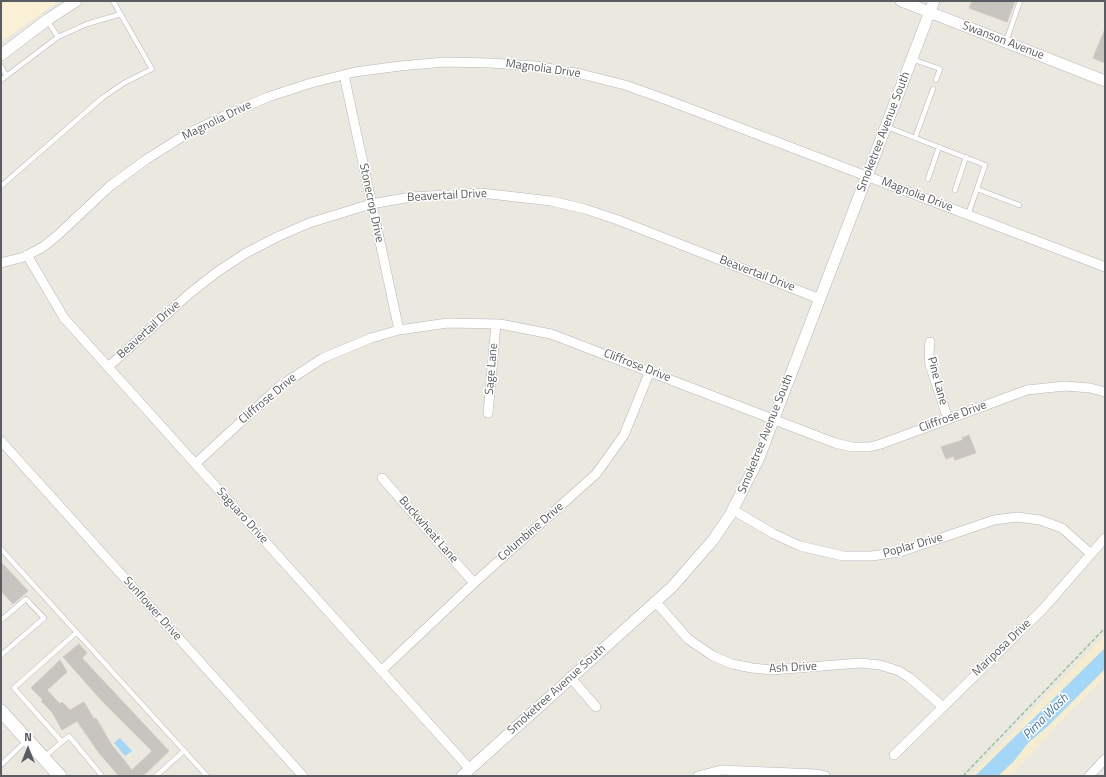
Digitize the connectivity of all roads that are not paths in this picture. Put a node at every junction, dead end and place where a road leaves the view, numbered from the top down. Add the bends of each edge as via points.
1 (76, 1) edge
2 (113, 1) edge
3 (901, 1) edge
4 (934, 1) edge
5 (1020, 1) edge
6 (930, 12) junction
7 (121, 14) junction
8 (47, 20) junction
9 (58, 37) junction
10 (1006, 42) junction
11 (1, 55) edge
12 (912, 59) junction
13 (1, 66) edge
14 (6, 75) junction
15 (344, 75) junction
16 (1, 80) edge
17 (936, 80) dead end
18 (1105, 80) edge
19 (933, 88) dead end
20 (886, 126) junction
21 (915, 138) junction
22 (939, 147) junction
23 (966, 157) junction
24 (867, 177) junction
25 (928, 179) dead end
26 (1, 186) edge
27 (977, 189) junction
28 (955, 190) dead end
29 (371, 204) junction
30 (1020, 205) dead end
31 (968, 215) junction
32 (27, 255) junction
33 (1, 263) edge
34 (1105, 266) edge
35 (820, 299) junction
36 (496, 324) junction
37 (399, 330) junction
38 (930, 342) dead end
39 (108, 367) junction
40 (650, 371) junction
41 (1105, 392) edge
42 (488, 413) dead end
43 (774, 419) junction
44 (948, 419) junction
45 (1, 441) edge
46 (195, 464) junction
47 (382, 478) dead end
48 (733, 510) junction
49 (1105, 538) edge
50 (1, 548) edge
51 (1090, 553) junction
52 (474, 583) junction
53 (655, 601) junction
54 (1, 620) edge
55 (77, 632) junction
56 (1, 655) edge
57 (382, 670) junction
58 (570, 677) junction
59 (942, 706) junction
60 (596, 707) dead end
61 (1, 711) edge
62 (27, 740) junction
63 (62, 742) junction
64 (184, 751) junction
65 (894, 754) dead end
66 (44, 758) junction
67 (1105, 759) edge
68 (1, 765) edge
69 (466, 772) edge
70 (60, 776) edge
71 (102, 776) edge
72 (156, 776) edge
73 (207, 776) edge
74 (303, 776) edge
75 (698, 776) edge
76 (825, 776) edge
77 (1089, 776) edge

1 - 8 street
2 - 7 lane
3 - 6 street, Swanson Avenue
4 - 6 street, Smoketree Avenue South
5 - 10 lane
6 - 10 street, Swanson Avenue
6 - 12 street, Smoketree Avenue South
7 - 9 lane via 87,24
7 - 26 lane via 152,69 102,98
8 - 9 lane
8 - 11 street
9 - 14 lane
10 - 18 street, Swanson Avenue
12 - 17 lane via 940,69
12 - 20 street, Smoketree Avenue South
13 - 14 lane
14 - 16 lane
15 - 24 street, Magnolia Drive via 445,62 506,64 580,74 668,100
15 - 29 street, Stonecrop Drive
15 - 32 street, Magnolia Drive via 268,97 226,114 186,135 110,186 55,238
19 - 21 lane
20 - 21 lane
20 - 24 street, Smoketree Avenue South
21 - 22 lane
22 - 23 lane
22 - 25 lane
23 - 27 lane via 985,165
23 - 28 lane
24 - 31 street, Magnolia Drive
24 - 35 street, Smoketree Avenue South
27 - 30 lane
27 - 31 lane
29 - 35 street, Beavertail Drive via 411,196 446,194 488,194 551,201 618,220
29 - 37 street, Stonecrop Drive
29 - 39 street, Beavertail Drive via 309,222 246,253 189,294
31 - 34 street, Magnolia Drive
32 - 33 street, Magnolia Drive
32 - 39 street, Saguaro Drive via 64,318
35 - 43 street, Smoketree Avenue South
36 - 37 street, Cliffrose Drive via 448,323
36 - 40 street, Cliffrose Drive via 551,334
36 - 42 street, Sage Lane
37 - 46 street, Cliffrose Drive via 347,347 301,371 280,386
38 - 44 street, Pine Lane via 930,365
39 - 46 street, Saguaro Drive
40 - 43 street, Cliffrose Drive
40 - 52 street, Columbine Drive via 624,435 603,466
41 - 44 street, Cliffrose Drive via 1065,386 1040,388 1015,394
43 - 44 street, Cliffrose Drive via 841,445 858,447 881,444
43 - 48 street, Smoketree Avenue South via 758,460
45 - 74 street, Sunflower Drive
46 - 57 street, Saguaro Drive
47 - 52 street, Buckwheat Lane
48 - 51 street, Poplar Drive via 800,546 843,556 872,556 900,552 994,520 1017,517 1040,520 1062,528
48 - 53 street, Smoketree Avenue South via 693,564
49 - 51 street, Mariposa Drive
50 - 55 lane
51 - 59 street, Mariposa Drive via 1043,609
52 - 57 street, Columbine Drive
53 - 58 street, Smoketree Avenue South
53 - 59 street, Ash Drive via 688,639 713,656 732,664 772,670 860,663 880,665 905,674
54 - 56 lane via 26,599 44,618
55 - 63 lane via 14,688
55 - 64 lane
57 - 69 street, Saguaro Drive
58 - 60 street
58 - 69 street, Smoketree Avenue South
59 - 65 street, Mariposa Drive
61 - 62 main road
62 - 66 main road
62 - 68 lane
63 - 66 lane
63 - 71 lane via 69,736
64 - 72 lane
64 - 73 lane
66 - 70 main road
67 - 77 street
75 - 76 street via 721,770

